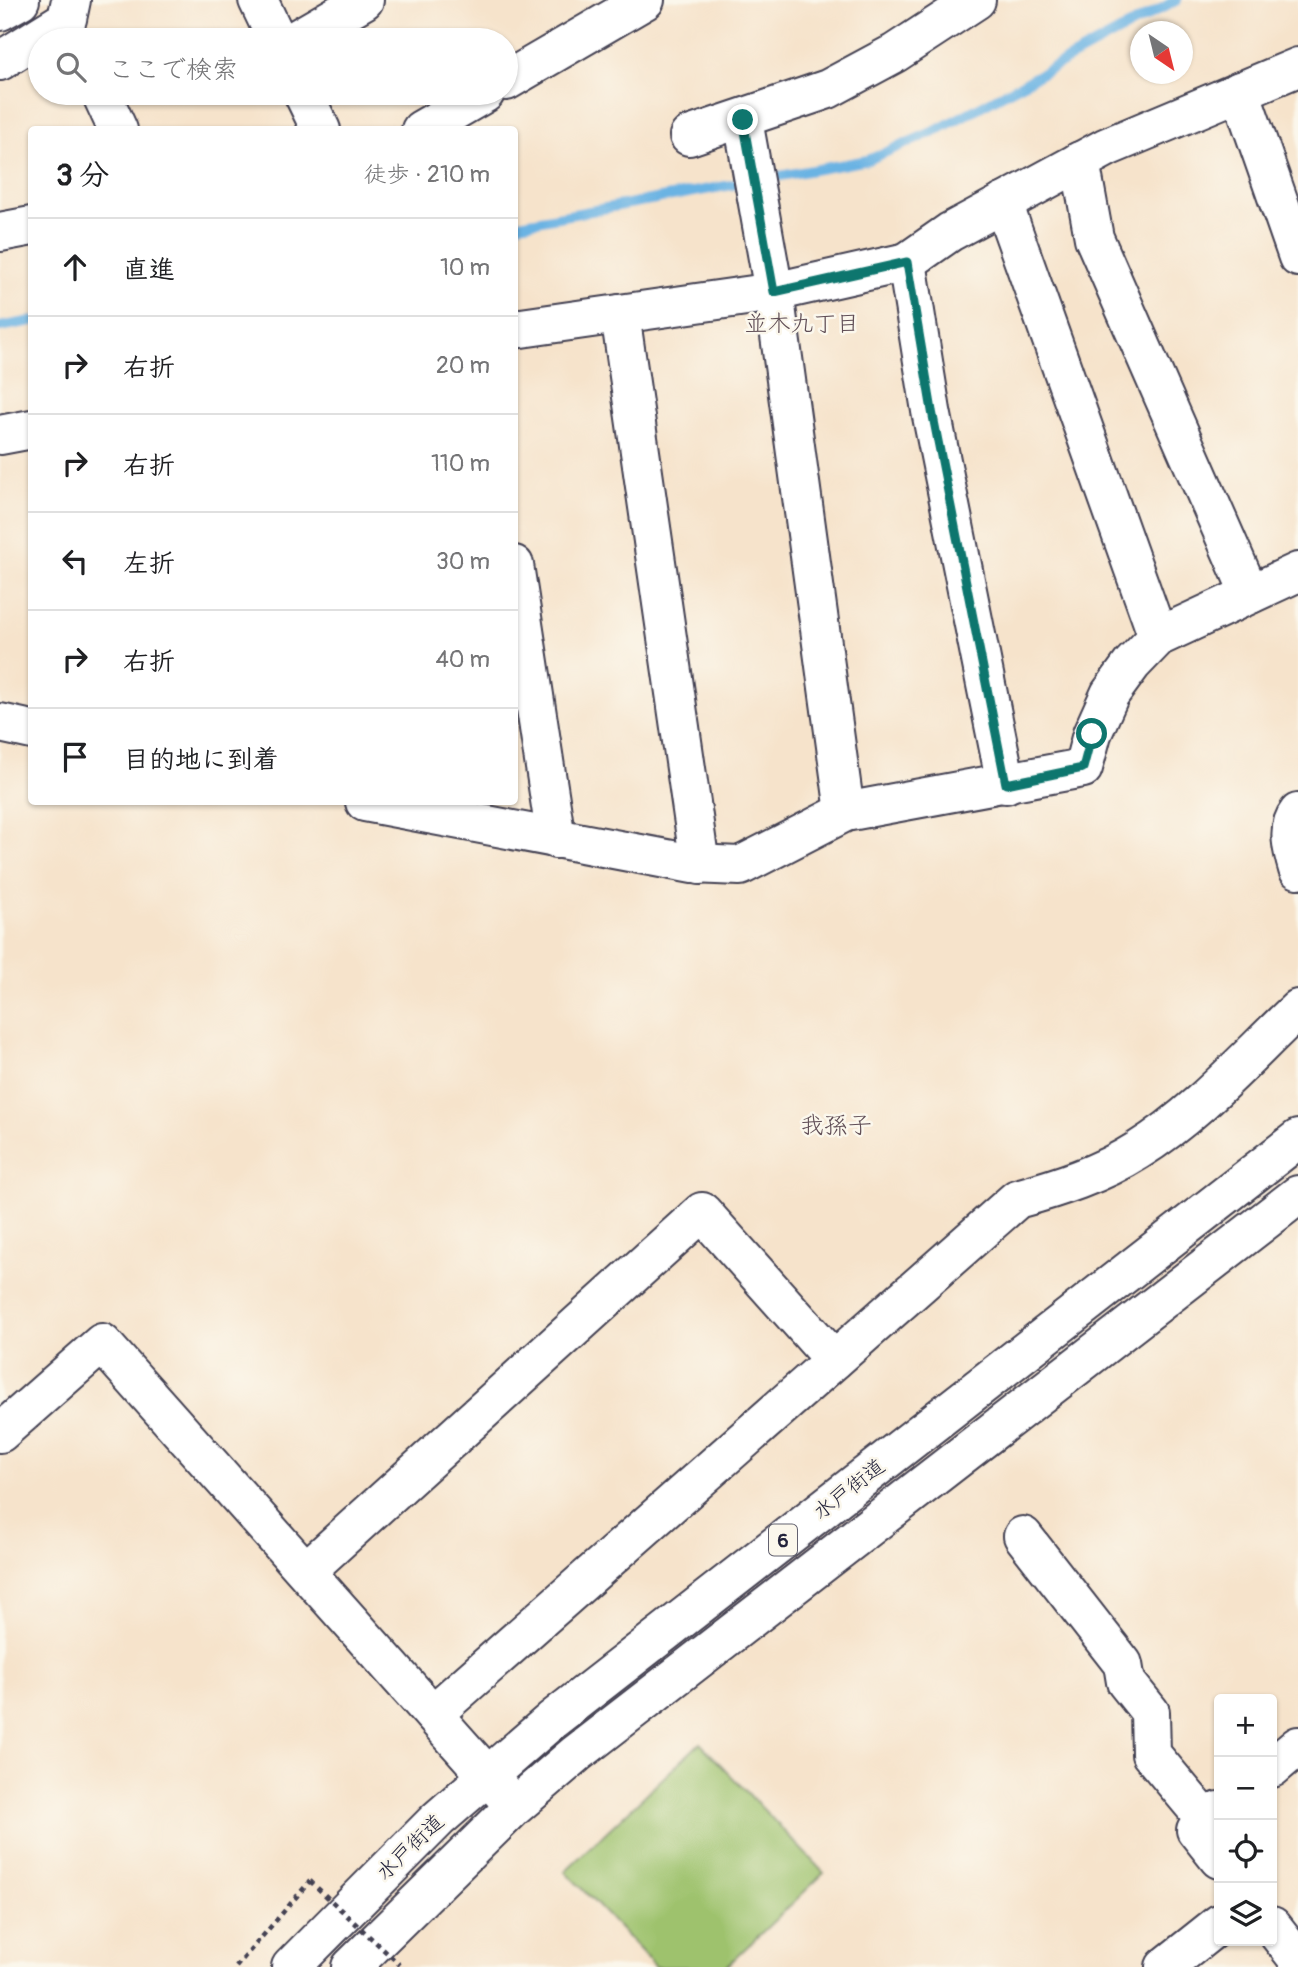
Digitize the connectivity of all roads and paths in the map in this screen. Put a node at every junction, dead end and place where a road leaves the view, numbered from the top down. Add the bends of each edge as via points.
1 (20, 0) edge
2 (258, 0) edge
3 (364, 0) edge
4 (645, 0) edge
5 (965, 3) edge
6 (0, 11) edge
7 (271, 28) edge
8 (316, 28) edge
9 (28, 45) edge
10 (0, 61) edge
11 (1298, 67) edge
12 (518, 73) edge
13 (1240, 91) junction
14 (107, 105) edge
15 (309, 105) edge
16 (464, 105) edge
17 (743, 120) junction
18 (116, 126) edge
19 (319, 126) edge
20 (428, 126) edge
21 (689, 136) dead end
22 (1080, 161) junction
23 (1003, 203) junction
24 (28, 227) edge
25 (0, 232) edge
26 (1298, 257) edge
27 (907, 262) junction
28 (774, 292) junction
29 (620, 314) junction
30 (518, 328) edge
31 (1298, 572) edge
32 (518, 591) edge
33 (1250, 594) junction
34 (1158, 637) junction
35 (0, 723) edge
36 (28, 729) edge
37 (1006, 784) junction
38 (397, 805) edge
39 (440, 809) edge
40 (845, 812) junction
41 (1298, 813) edge
42 (556, 839) junction
43 (700, 865) junction
44 (1298, 869) edge
45 (1298, 1009) edge
46 (1298, 1139) edge
47 (1298, 1195) edge
48 (834, 1360) junction
49 (0, 1433) edge
50 (1023, 1536) dead end
51 (306, 1571) junction
52 (433, 1714) junction
53 (1298, 1746) edge
54 (1277, 1764) edge
55 (488, 1775) junction
56 (514, 1807) junction
57 (1213, 1816) edge
58 (1214, 1853) edge
59 (1214, 1928) edge
60 (1277, 1932) edge
61 (1298, 1959) edge
62 (400, 1965) dead end
63 (236, 1967) edge
64 (290, 1967) edge
65 (351, 1967) edge
66 (1165, 1967) edge

1 - 6 main road
2 - 7 main road
3 - 8 main road
4 - 12 main road
5 - 17 main road via 895,53 828,89
9 - 10 main road
11 - 13 main road
13 - 22 main road
13 - 26 main road
14 - 18 main road
15 - 19 main road
16 - 20 main road
17 - 21 main road
17 - 28 main road
22 - 23 main road
22 - 33 main road via 1094,238
23 - 27 main road
23 - 34 main road
24 - 25 main road
27 - 28 main road
27 - 37 main road
28 - 29 main road
28 - 40 main road
29 - 30 main road
29 - 43 main road
31 - 33 main road
32 - 42 main road
33 - 34 main road
34 - 37 main road via 1110,694 1083,768
35 - 36 main road
37 - 40 main road
38 - 39 main road
39 - 42 main road
40 - 43 main road via 740,866
41 - 44 main road via 1293,820 1292,850
42 - 43 main road
45 - 48 main road via 1171,1127 1137,1152 1017,1199
46 - 55 main road, 水戸街道 / 6 via 552,1720
47 - 56 main road, 水戸街道 / 6 via 750,1617
48 - 51 main road via 702,1212
48 - 52 main road
49 - 51 main road via 102,1343
50 - 57 main road via 1123,1664 1126,1682 1150,1712 1151,1754
51 - 52 main road
52 - 55 main road
53 - 54 main road
55 - 56 main road
55 - 64 main road, 水戸街道 / 6
56 - 65 main road, 水戸街道 / 6
57 - 58 main road via 1196,1830
59 - 66 main road
60 - 61 main road
62 - 63 path, bridge via 310,1881

